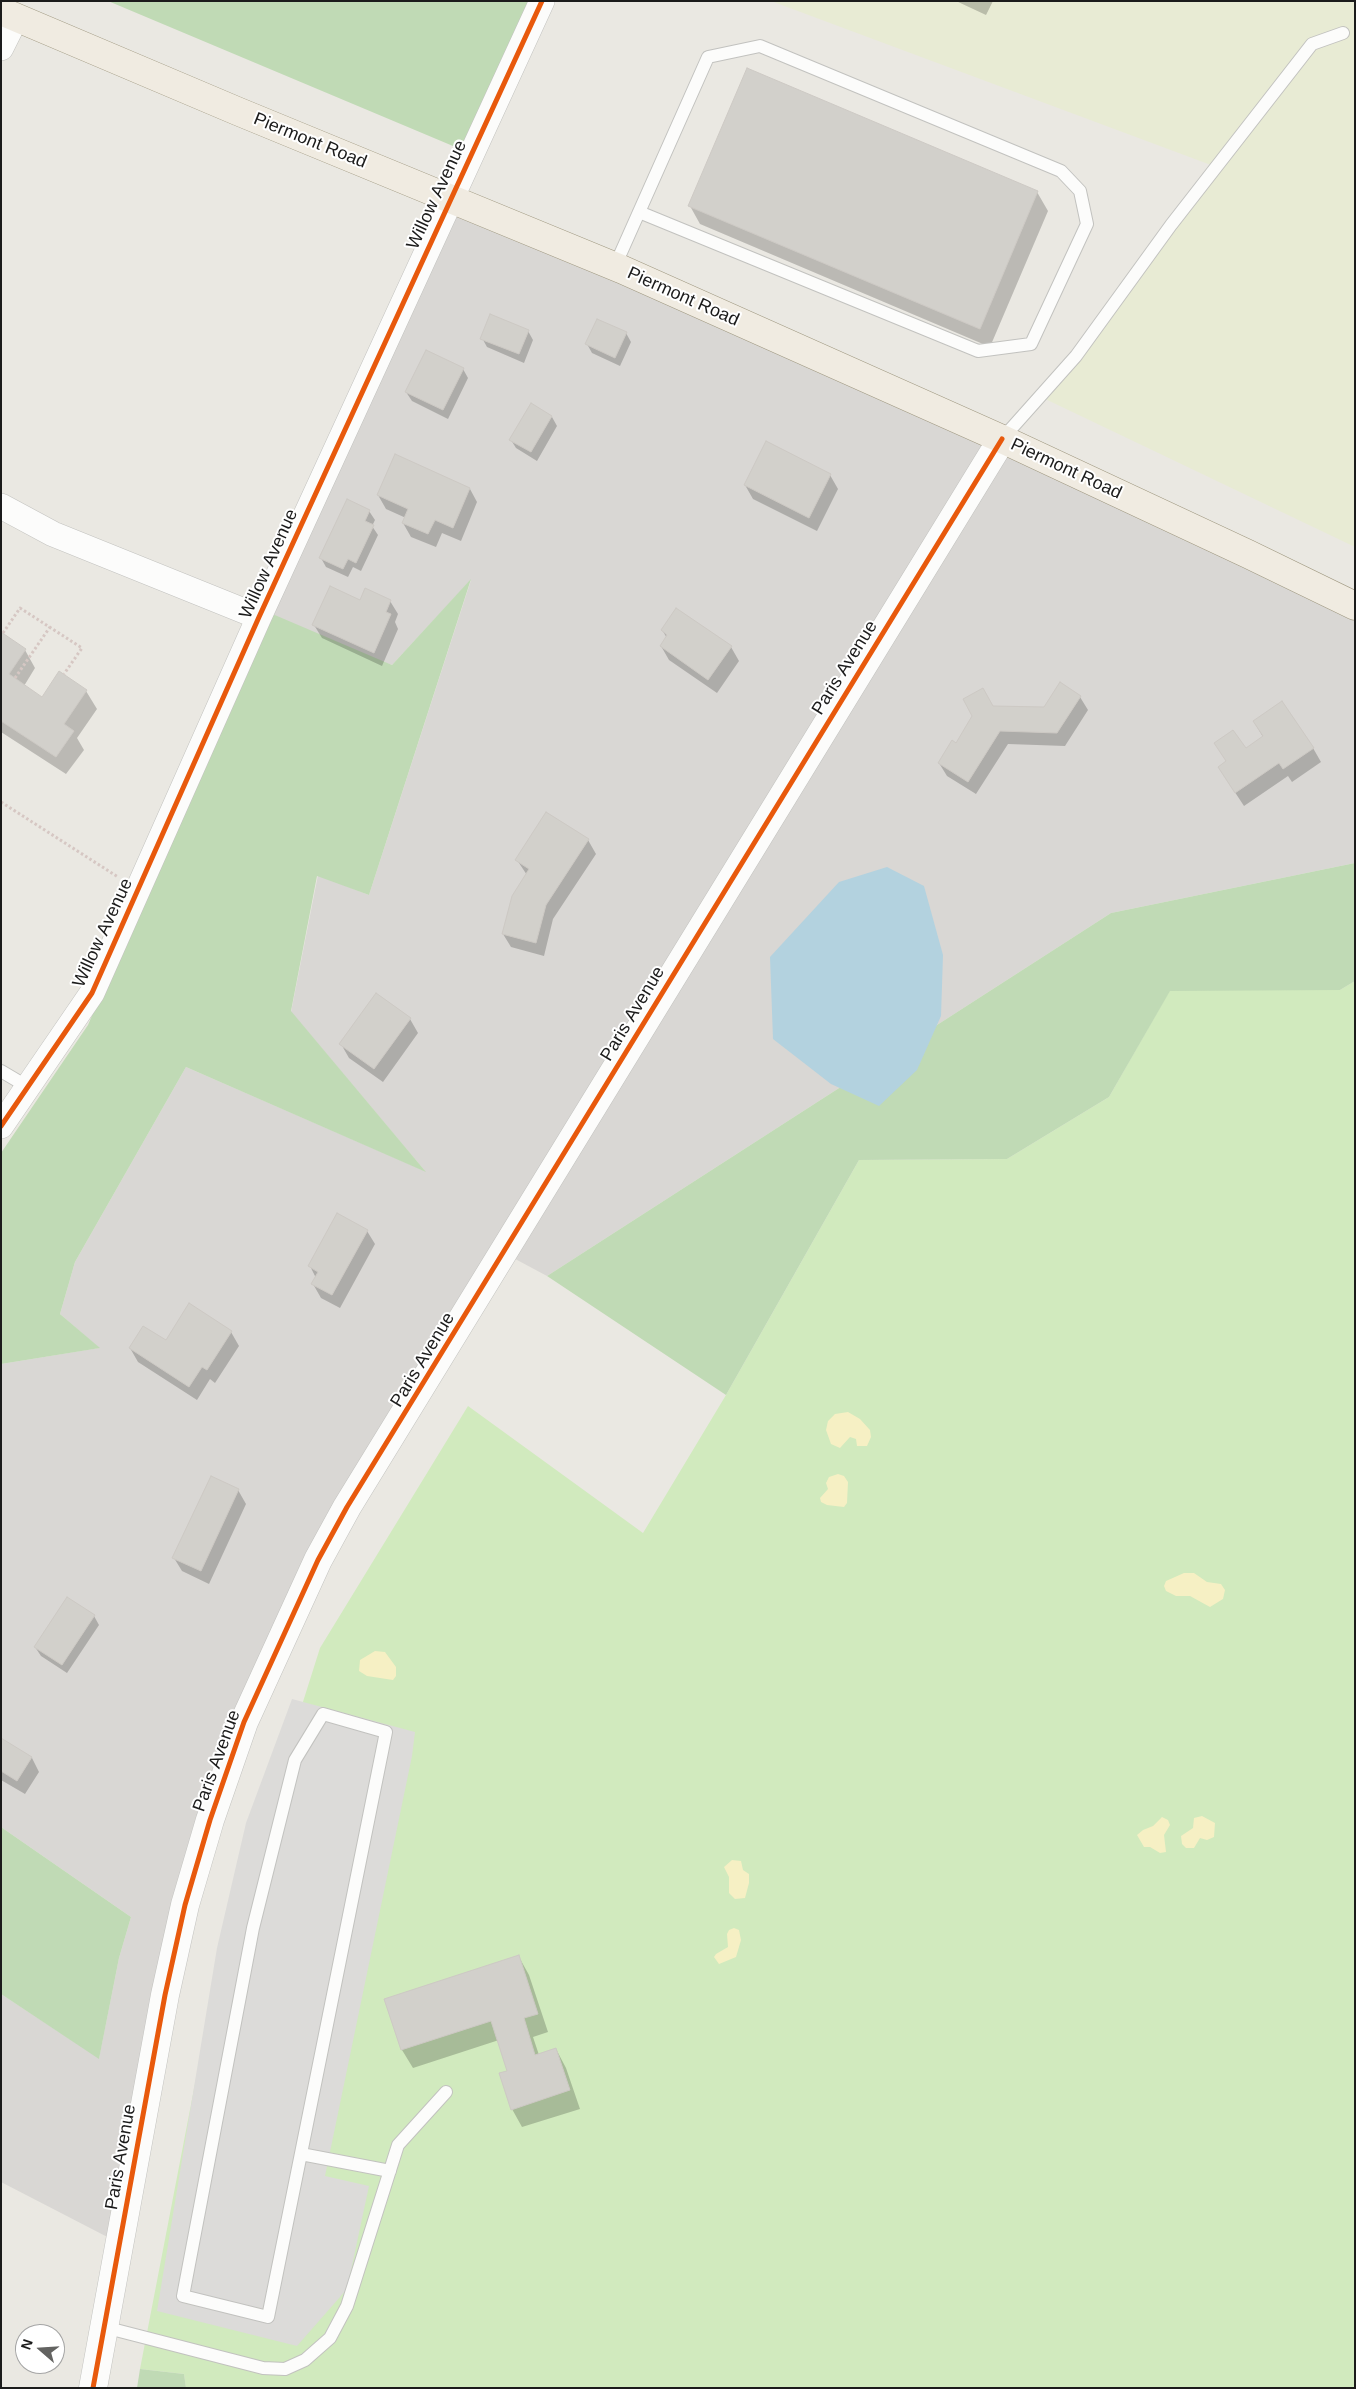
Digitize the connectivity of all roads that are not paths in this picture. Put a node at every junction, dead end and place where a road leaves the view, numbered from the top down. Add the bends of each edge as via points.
1 (542, 1) edge
2 (9, 15) edge
3 (1342, 33) dead end
4 (1, 48) edge
5 (451, 198) junction
6 (639, 212) junction
7 (615, 266) junction
8 (1002, 439) junction
9 (1, 506) edge
10 (1355, 606) edge
11 (260, 617) junction
12 (1, 1071) edge
13 (28, 1087) junction
14 (1, 1126) edge
15 (446, 2092) dead end
16 (301, 2154) junction
17 (390, 2171) junction
18 (104, 2327) junction
19 (93, 2388) edge

1 - 5 street, Willow Avenue
2 - 4 street
2 - 5 main road, Piermont Road
3 - 8 lane via 1312,44 1171,225 1076,356
5 - 7 main road, Piermont Road
5 - 11 street, Willow Avenue
6 - 6 lane via 708,57 760,46 1061,171 1080,191 1087,224 1031,344 978,351
6 - 7 lane
7 - 8 main road, Piermont Road
8 - 10 main road, Piermont Road
8 - 18 street, Paris Avenue via 347,1507 318,1560 244,1722 185,1905
9 - 11 street via 53,534
11 - 13 street, Willow Avenue via 92,993
12 - 13 lane
13 - 14 street, Willow Avenue
15 - 17 lane via 398,2145
16 - 16 lane via 386,1732 323,1714 295,1760 253,1928 183,2296 268,2316
16 - 17 lane
17 - 18 lane via 347,2306 330,2338 305,2360 284,2368 264,2368
18 - 19 street, Paris Avenue

